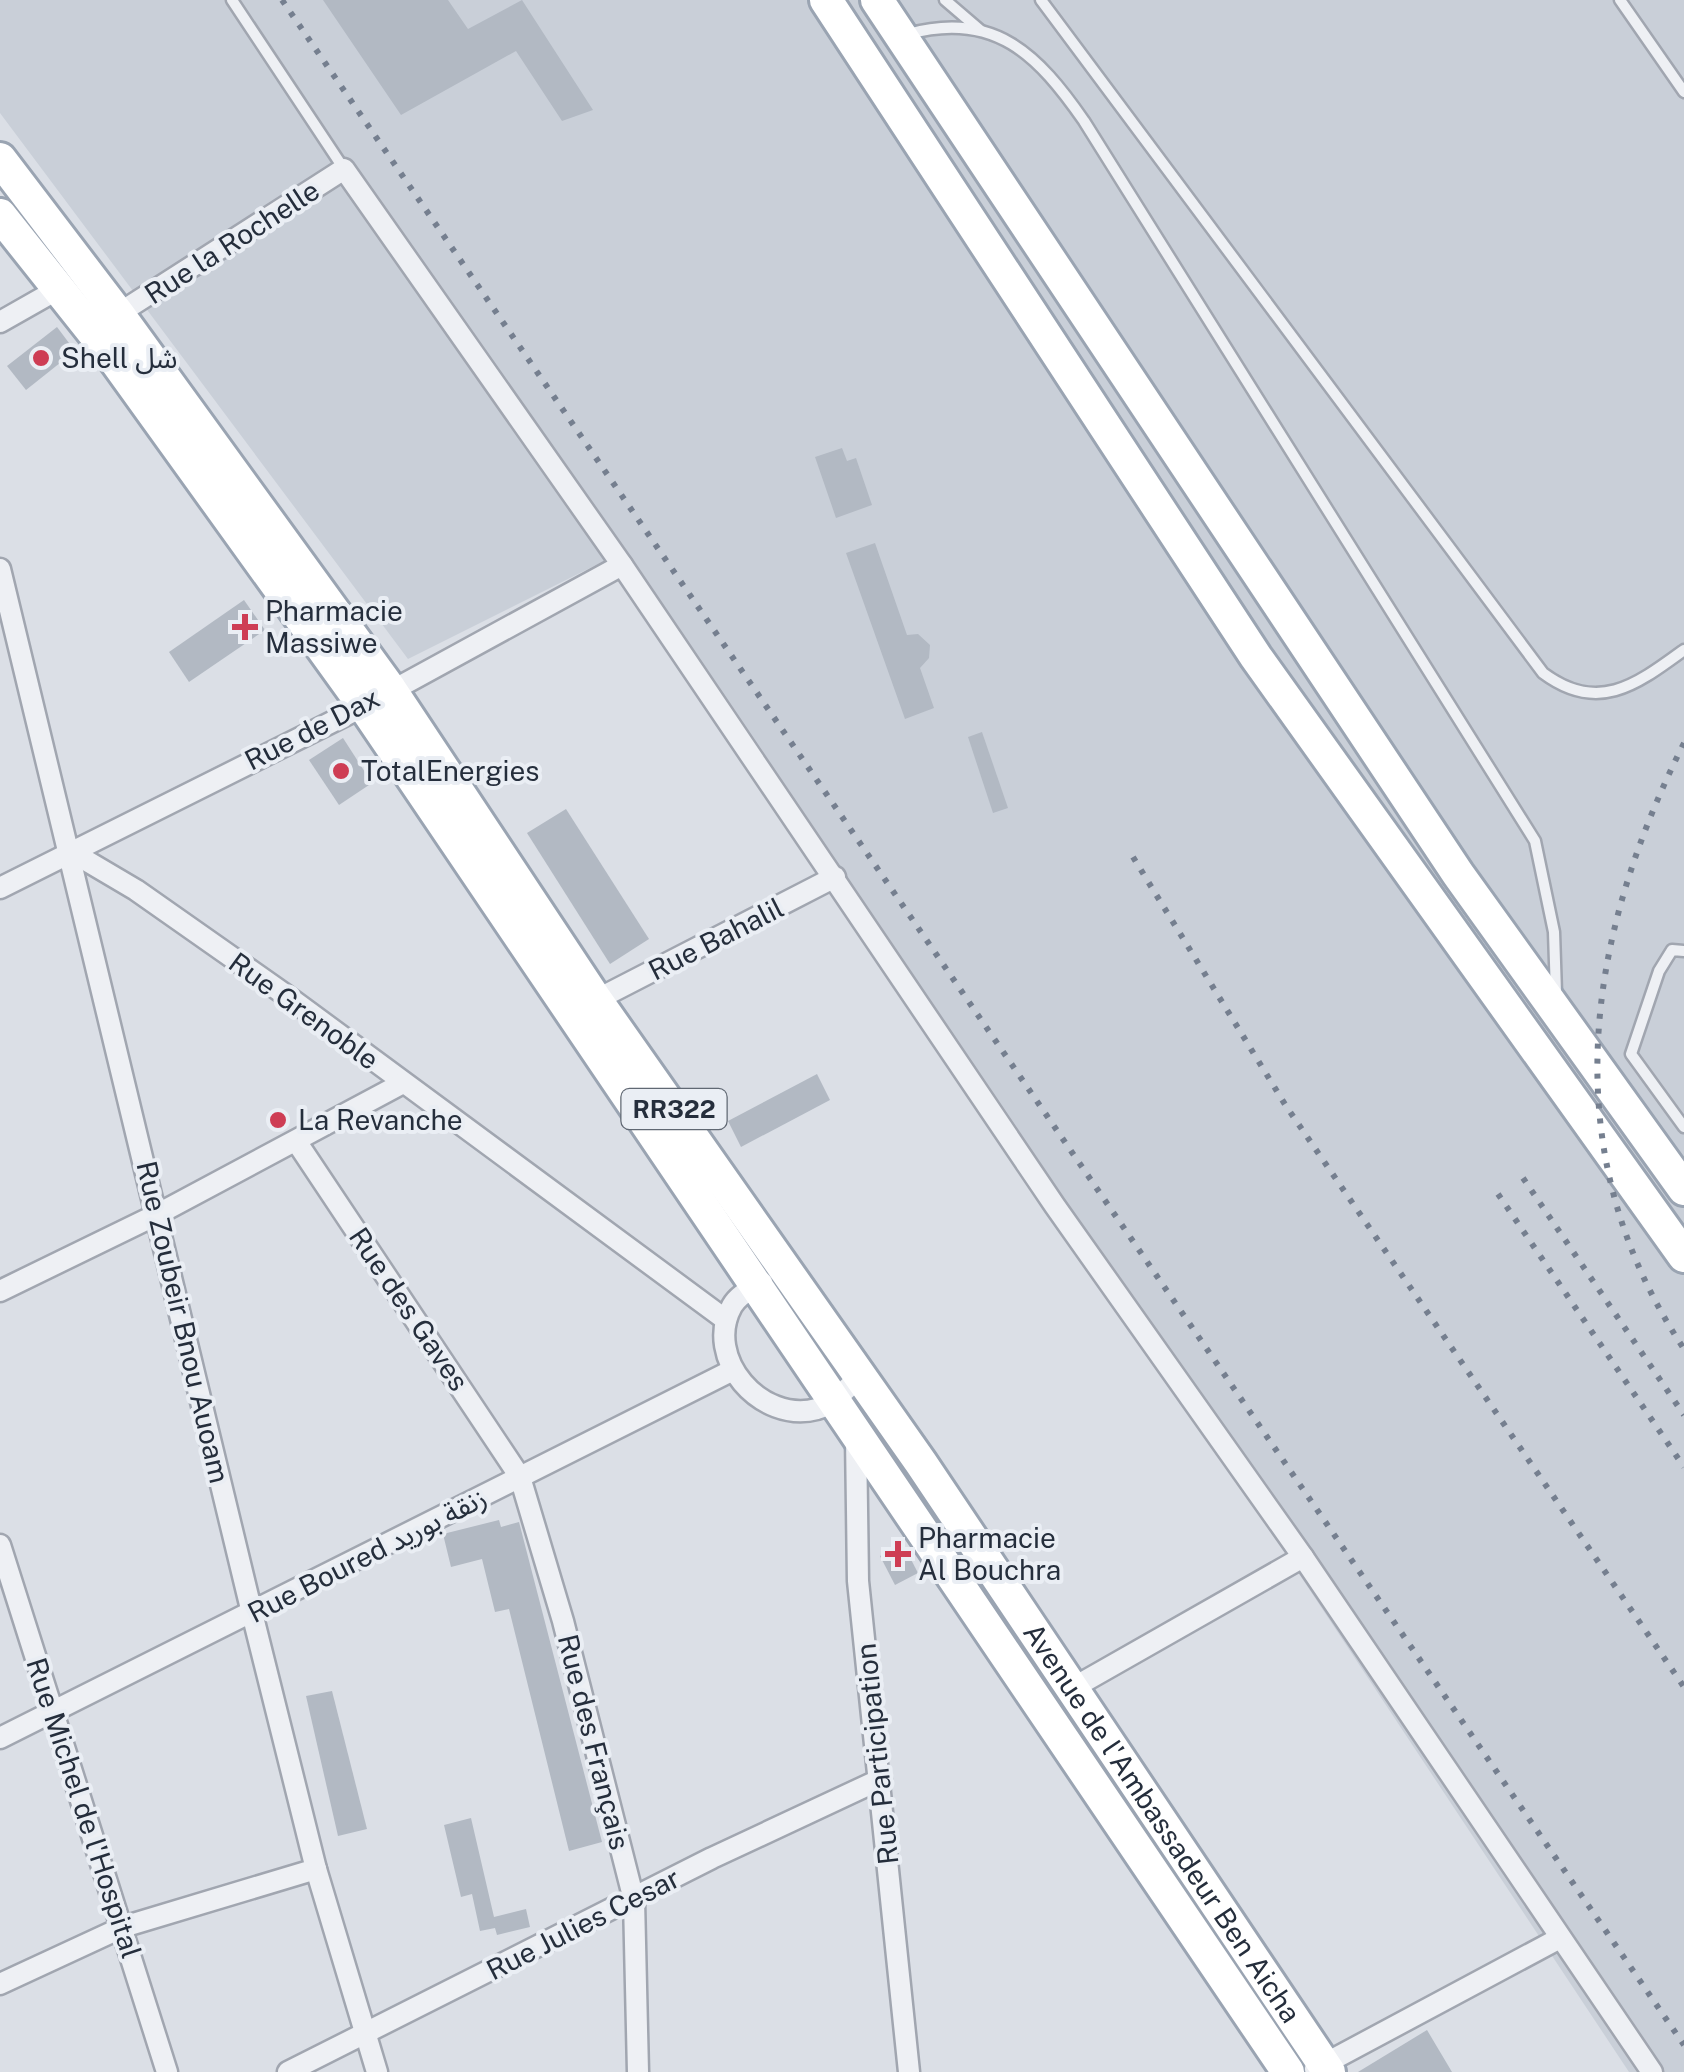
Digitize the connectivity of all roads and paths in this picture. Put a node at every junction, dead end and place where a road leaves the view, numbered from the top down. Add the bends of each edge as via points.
1 (232, 0) edge
2 (826, 0) edge
3 (876, 0) edge
4 (945, 0) edge
5 (1041, 0) edge
6 (1620, 0) edge
7 (985, 34) junction
8 (902, 35) junction
9 (1684, 92) edge
10 (0, 159) edge
11 (344, 169) junction
12 (0, 215) edge
13 (60, 288) junction
14 (118, 314) junction
15 (0, 322) edge
16 (622, 565) junction
17 (0, 569) edge
18 (1684, 650) edge
19 (377, 697) junction
20 (70, 851) junction
21 (835, 877) junction
22 (0, 888) edge
23 (1684, 951) edge
24 (596, 1000) junction
25 (1556, 1014) junction
26 (1604, 1080) junction
27 (403, 1083) junction
28 (1576, 1108) junction
29 (1684, 1127) edge
30 (296, 1141) junction
31 (1684, 1189) edge
32 (158, 1214) junction
33 (1684, 1256) edge
34 (784, 1266) junction
35 (755, 1287) junction
36 (0, 1291) edge
37 (726, 1320) junction
38 (733, 1370) junction
39 (860, 1376) junction
40 (832, 1402) junction
41 (856, 1436) junction
42 (520, 1478) junction
43 (0, 1545) edge
44 (1303, 1558) junction
45 (252, 1613) junction
46 (1071, 1689) junction
47 (54, 1712) junction
48 (0, 1738) edge
49 (881, 1779) junction
50 (316, 1869) junction
51 (634, 1900) junction
52 (123, 1926) junction
53 (1560, 1938) junction
54 (0, 1984) edge
55 (364, 2034) junction
56 (1321, 2069) edge
57 (167, 2072) edge
58 (288, 2072) edge
59 (376, 2072) edge
60 (638, 2072) edge
61 (909, 2072) edge
62 (1288, 2072) edge
63 (1652, 2072) edge

1 - 11 lane
2 - 28 main road via 1256,657
3 - 8 main road
4 - 7 lane
5 - 18 lane via 1543,673 1580,693 1616,690 1636,685
6 - 9 lane
7 - 8 lane via 950,28
7 - 25 lane via 1049,70 1084,120 1536,841 1554,932
8 - 25 main road via 1290,625
10 - 14 main road, Avenue de l'Ambassadeur Ben Aicha / RR322
11 - 14 street, Rue la Rochelle
11 - 16 street
12 - 13 main road, Avenue de l'Ambassadeur Ben Aicha / RR322
13 - 15 street
13 - 19 main road, Avenue de l'Ambassadeur Ben Aicha / RR322
14 - 19 main road, Avenue de l'Ambassadeur Ben Aicha / RR322
16 - 19 street, Rue de Dax
16 - 21 street
17 - 20 street, Rue Zoubeir Bnou Auoam
19 - 20 street, Rue de Dax
19 - 24 main road, Avenue de l'Ambassadeur Ben Aicha / RR322
19 - 35 main road, Avenue de l'Ambassadeur Ben Aicha / RR322
20 - 22 street, Rue de Dax
20 - 27 street, Rue Grenoble via 136,890
20 - 32 street, Rue Zoubeir Bnou Auoam
21 - 24 street, Rue Bahalil
21 - 44 street via 1054,1206
23 - 29 lane via 1672,950 1658,971 1631,1054
24 - 34 main road, Avenue de l'Ambassadeur Ben Aicha / RR322
25 - 26 main road
26 - 28 main road
26 - 31 main road
27 - 30 street
27 - 37 street, Rue Grenoble
28 - 33 main road
30 - 32 street
30 - 42 street, Rue des Gaves
32 - 36 street
32 - 45 street, Rue Zoubeir Bnou Auoam
34 - 35 street
34 - 39 main road, Avenue de l'Ambassadeur Ben Aicha / RR322
35 - 37 street via 734,1303
35 - 40 main road, Avenue de l'Ambassadeur Ben Aicha / RR322
37 - 38 street
38 - 40 street via 770,1404 799,1411
38 - 42 street, Rue Boured زنقة بوريد
39 - 40 street
39 - 46 main road, Avenue de l'Ambassadeur Ben Aicha / RR322
40 - 41 main road, Avenue de l'Ambassadeur Ben Aicha / RR322
41 - 49 street, Rue Participation via 854,1533
41 - 62 main road, Avenue de l'Ambassadeur Ben Aicha / RR322
42 - 45 street, Rue Boured زنقة بوريد
42 - 51 street, Rue des Français via 564,1621
43 - 47 street, Rue Michel de l'Hospital
44 - 46 street
44 - 53 street
45 - 47 street, Rue Boured زنقة بوريد
45 - 50 street, Rue Zoubeir Bnou Auoam
46 - 56 main road, Avenue de l'Ambassadeur Ben Aicha / RR322
47 - 48 street, Rue Boured زنقة بوريد
47 - 52 street, Rue Michel de l'Hospital
49 - 51 street, Rue Julies Cesar
49 - 61 street, Rue Participation
50 - 52 street
50 - 55 street, Rue Zoubeir Bnou Auoam
51 - 55 street, Rue Julies Cesar
51 - 60 street, Rue des Français
52 - 54 street
52 - 57 street, Rue Michel de l'Hospital
53 - 56 street
53 - 63 street
55 - 58 street, Rue Julies Cesar
55 - 59 street, Rue Zoubeir Bnou Auoam

